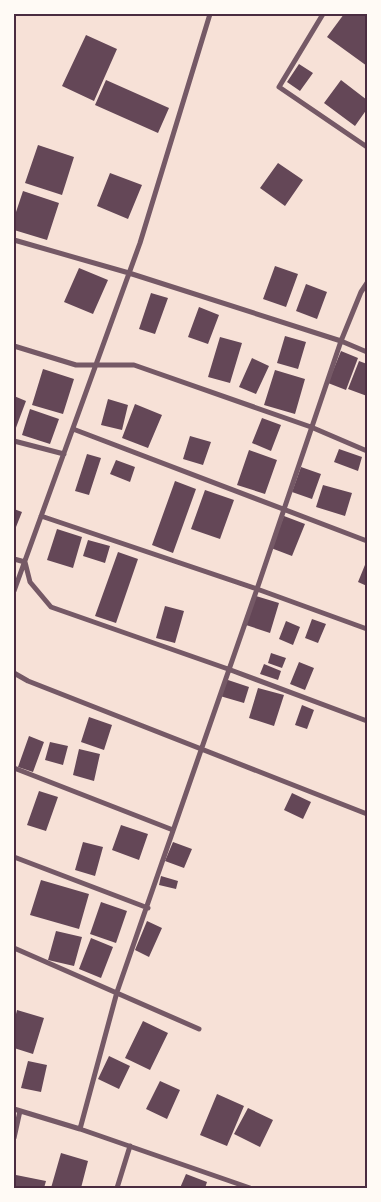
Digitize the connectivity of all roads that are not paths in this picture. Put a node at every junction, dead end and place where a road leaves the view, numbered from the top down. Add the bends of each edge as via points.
1 (210, 14) edge
2 (323, 14) edge
3 (367, 147) edge
4 (14, 240) edge
5 (129, 273) junction
6 (367, 283) edge
7 (341, 341) junction
8 (14, 346) edge
9 (367, 352) edge
10 (96, 365) junction
11 (311, 427) junction
12 (73, 429) junction
13 (14, 442) edge
14 (367, 451) edge
15 (64, 454) junction
16 (284, 509) junction
17 (41, 516) junction
18 (367, 541) edge
19 (14, 559) edge
20 (25, 562) junction
21 (257, 589) junction
22 (14, 591) edge
23 (367, 629) edge
24 (228, 669) junction
25 (14, 673) edge
26 (367, 721) edge
27 (201, 749) junction
28 (14, 768) edge
29 (367, 814) edge
30 (173, 830) junction
31 (14, 857) edge
32 (148, 908) junction
33 (14, 948) edge
34 (117, 992) junction
35 (199, 1029) dead end
36 (14, 1109) edge
37 (20, 1111) junction
38 (80, 1129) junction
39 (14, 1138) edge
40 (130, 1146) junction
41 (117, 1188) edge
42 (250, 1188) edge

1 - 5 street
2 - 3 street via 279,87
4 - 5 street
5 - 7 street
5 - 10 street
6 - 7 street
7 - 9 street
7 - 11 street
8 - 10 street via 76,365
10 - 11 street via 134,365
10 - 12 street
11 - 14 street
11 - 16 street
12 - 15 street
12 - 16 street
13 - 15 street
15 - 17 street
16 - 18 street
16 - 21 street
17 - 20 street
17 - 21 street
19 - 20 street
20 - 22 street
20 - 24 street via 30,582 51,607
21 - 23 street
21 - 24 street
24 - 26 street
24 - 27 street
25 - 27 street
27 - 29 street
27 - 30 street
28 - 30 street
30 - 32 street
31 - 32 street
32 - 34 street
33 - 34 street
34 - 35 street
34 - 38 street
36 - 37 street
37 - 38 street
37 - 39 street
38 - 40 street
40 - 41 street
40 - 42 street

